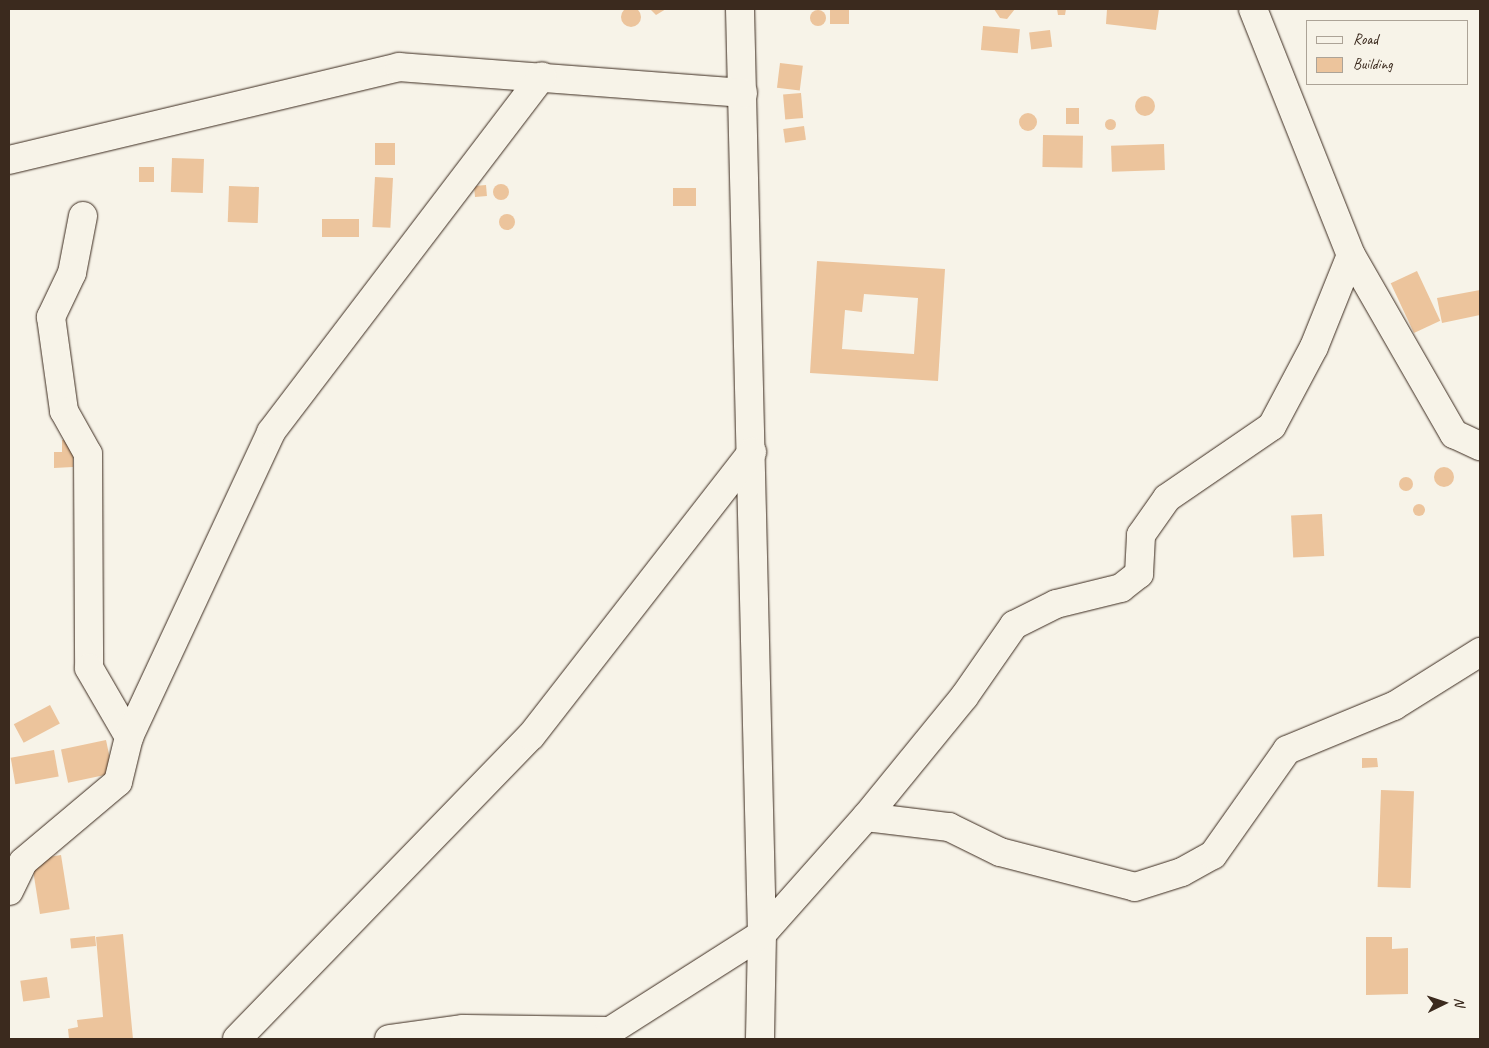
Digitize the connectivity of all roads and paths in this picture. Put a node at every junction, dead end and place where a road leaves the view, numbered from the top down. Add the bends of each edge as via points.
1 (740, 9) edge
2 (1253, 9) edge
3 (542, 76) junction
4 (743, 93) junction
5 (9, 160) edge
6 (83, 216) dead end
7 (1350, 255) junction
8 (1480, 446) edge
9 (752, 452) junction
10 (1480, 652) edge
11 (128, 737) junction
12 (866, 817) junction
13 (9, 891) edge
14 (762, 934) junction
15 (237, 1039) edge
16 (389, 1039) edge
17 (760, 1039) edge

1 - 4 street
2 - 7 street
3 - 4 street
3 - 5 street via 399,67
3 - 11 street via 271,432
4 - 9 street
6 - 11 street via 72,273 51,317 64,411 89,463 89,668
7 - 8 street via 1454,434
7 - 12 street via 1314,346 1272,426 1167,498 1141,535 1139,574 1133,579 1121,588 1056,604 1014,625 964,697
9 - 14 street
9 - 15 street via 531,736
10 - 12 street via 1394,706 1287,750 1213,855 1182,872 1135,887 1000,852 949,827
11 - 13 street via 118,782 23,862
12 - 14 street
14 - 16 street via 610,1032 463,1029
14 - 17 street

